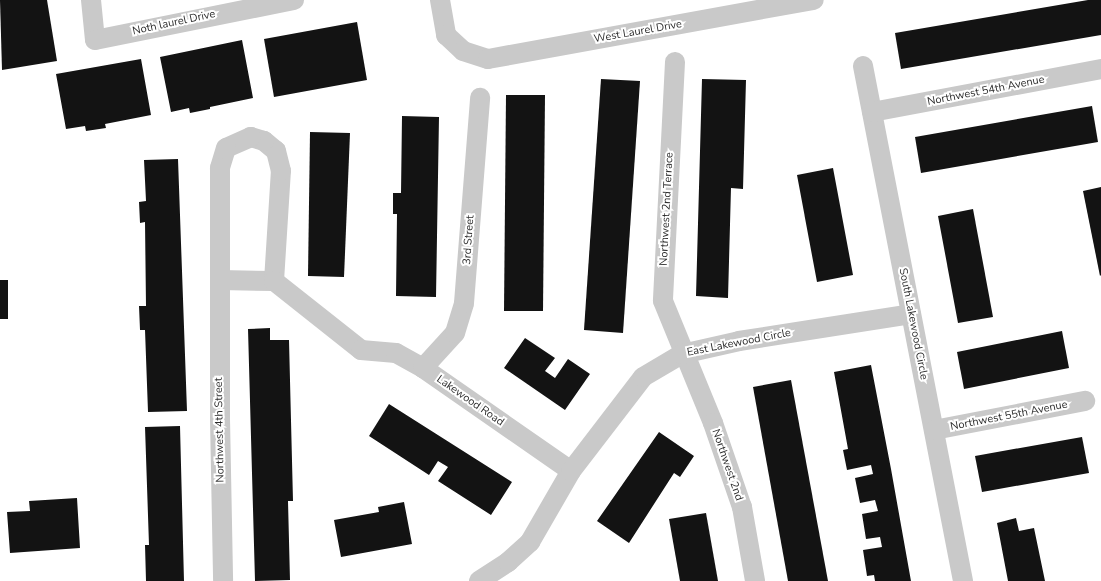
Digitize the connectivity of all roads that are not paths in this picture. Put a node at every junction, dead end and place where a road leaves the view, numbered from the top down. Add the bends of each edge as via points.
1 (90, 0) edge
2 (294, 0) edge
3 (440, 0) edge
4 (814, 0) edge
5 (675, 62) dead end
6 (863, 66) dead end
7 (1101, 69) edge
8 (480, 98) dead end
9 (872, 112) junction
10 (220, 280) junction
11 (274, 281) junction
12 (911, 314) junction
13 (682, 354) junction
14 (423, 368) junction
15 (1085, 401) dead end
16 (934, 430) junction
17 (571, 471) junction
18 (223, 581) edge
19 (479, 581) edge
20 (755, 581) edge
21 (963, 581) edge

1 - 2 street, Noth laurel Drive via 95,40
3 - 4 street, West Laurel Drive via 446,35 463,51 488,59
5 - 13 street, Northwest 2nd Terrace via 663,300
6 - 9 street, South Lakewood Circle
7 - 9 street, Northwest 54th Avenue
8 - 14 street, 3rd Street via 464,303 455,333
9 - 12 street, South Lakewood Circle
10 - 11 street
10 - 11 street, Northwest 4th Street via 220,168 226,148 251,136 264,141 276,151 281,172
10 - 18 street, Northwest 4th Street
11 - 14 street, Lakewood Road via 361,350 396,353
12 - 13 street, East Lakewood Circle via 739,342
12 - 16 street, South Lakewood Circle
13 - 17 street, East Lakewood Circle via 643,377
13 - 20 street, Northwest 2nd via 713,423 742,507
14 - 17 street, Lakewood Road
15 - 16 street, Northwest 55th Avenue
16 - 21 street, South Lakewood Circle
17 - 19 street, East Lakewood Circle via 530,542 508,562

